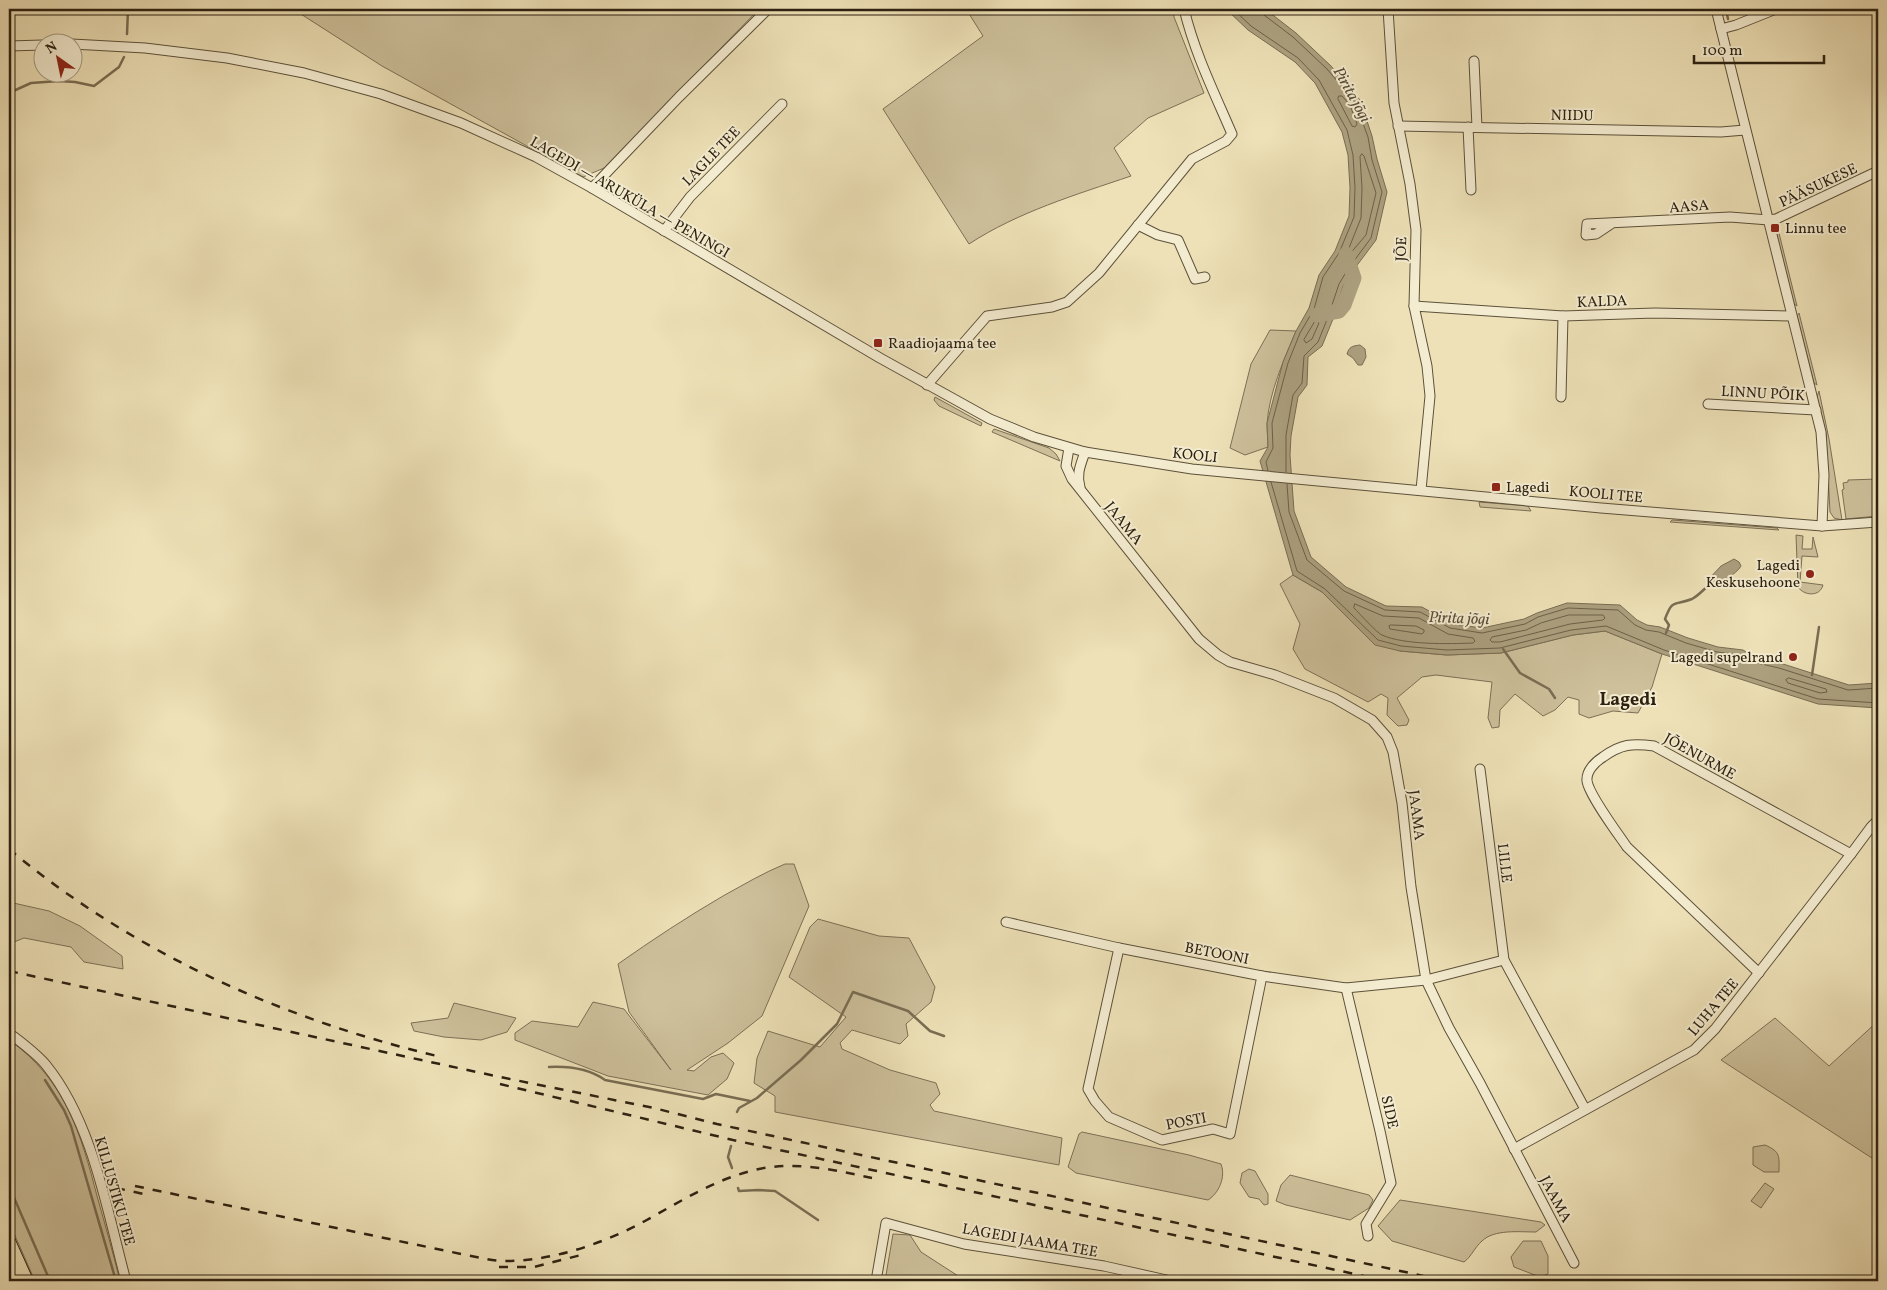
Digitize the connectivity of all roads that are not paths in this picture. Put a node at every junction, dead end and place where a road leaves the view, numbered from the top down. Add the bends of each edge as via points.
1 (768, 9) edge
2 (1184, 9) edge
3 (1388, 9) edge
4 (1716, 9) edge
5 (1776, 9) edge
6 (1721, 29) junction
7 (32, 45) edge
8 (82, 45) edge
9 (9, 46) edge
10 (1474, 61) dead end
11 (782, 104) dead end
12 (1398, 126) junction
13 (1473, 127) junction
14 (1745, 130) junction
15 (1878, 171) edge
16 (592, 188) junction
17 (1471, 190) dead end
18 (1769, 220) junction
19 (1611, 224) dead end
20 (1138, 225) junction
21 (664, 231) junction
22 (1205, 277) dead end
23 (1414, 306) junction
24 (1563, 316) junction
25 (1792, 316) junction
26 (927, 385) junction
27 (1561, 397) dead end
28 (1708, 404) dead end
29 (1816, 410) junction
30 (1069, 448) junction
31 (1085, 452) junction
32 (1303, 479) joint
33 (1421, 490) junction
34 (1082, 492) junction
35 (1878, 522) edge
36 (1822, 526) junction
37 (1480, 769) dead end
38 (1878, 820) edge
39 (1851, 854) junction
40 (1006, 922) dead end
41 (1119, 948) junction
42 (1504, 960) junction
43 (1759, 973) junction
44 (1262, 976) junction
45 (1426, 980) junction
46 (1346, 988) junction
47 (9, 1033) edge
48 (1585, 1108) junction
49 (1514, 1149) junction
50 (1368, 1236) dead end
51 (9, 1241) edge
52 (1574, 1264) dead end
53 (28, 1281) edge
54 (126, 1281) edge
55 (876, 1281) edge
56 (1171, 1281) edge

1 - 16 street
2 - 20 street via 1191,39 1232,134 1226,141 1192,160
3 - 12 street, JÕE
4 - 6 street
5 - 6 street
6 - 14 street
7 - 9 street
8 - 16 street, LAGEDI — ARUKÜLA — PENINGI via 227,58 304,73 381,94 461,123 536,157
10 - 13 street
11 - 21 street, LAGLE TEE via 690,197
12 - 13 street, NIIDU
12 - 23 street, JÕE via 1416,230
13 - 14 street, NIIDU
13 - 17 street
14 - 18 street
15 - 18 street, PÄÄSUKESE via 1783,217
16 - 21 street, LAGEDI — ARUKÜLA — PENINGI
18 - 19 street, AASA via 1730,217
18 - 25 street
20 - 22 street via 1178,240 1195,279
20 - 26 street via 1099,273 1067,302 987,316
21 - 26 street, LAGEDI — ARUKÜLA — PENINGI
23 - 24 street, KALDA
23 - 33 street, JÕE via 1430,396
24 - 25 street, KALDA via 1655,313
24 - 27 street
25 - 29 street
26 - 30 street, LAGEDI — ARUKÜLA — PENINGI via 990,419
28 - 29 street, LINNU PÕIK
29 - 36 street via 1823,460
30 - 31 street, LAGEDI — ARUKÜLA — PENINGI
30 - 34 street, JAAMA via 1066,466
31 - 32 street, KOOLI via 1192,469
31 - 34 street via 1078,481
32 - 33 street, KOOLI TEE
33 - 36 street, KOOLI TEE
34 - 45 street, JAAMA via 1199,639 1218,655 1334,698 1372,720 1387,737 1393,752 1402,803
35 - 36 street, KOOLI TEE
37 - 42 street, LILLE
38 - 39 street, LUHA TEE
39 - 43 street, LUHA TEE
39 - 43 street, JÕENURME via 1654,746 1621,746 1598,760 1589,770 1591,790 1627,847
40 - 41 street, BETOONI
41 - 44 street, BETOONI
41 - 44 street, POSTI via 1088,1089 1110,1117 1162,1140 1213,1128 1230,1134
42 - 45 street
42 - 48 street, LILLE
43 - 48 street, LUHA TEE via 1715,1029 1694,1050
44 - 46 street, BETOONI
45 - 46 street, BETOONI
45 - 49 street, JAAMA
46 - 50 street, SIDE via 1391,1182 1366,1224
47 - 54 street, KILLUSTIKU TEE via 45,1064 75,1108 96,1170
48 - 49 street, LUHA TEE
49 - 52 street, JAAMA
51 - 53 highway
55 - 56 street, LAGEDI JAAMA TEE via 886,1223 964,1244 1104,1266

